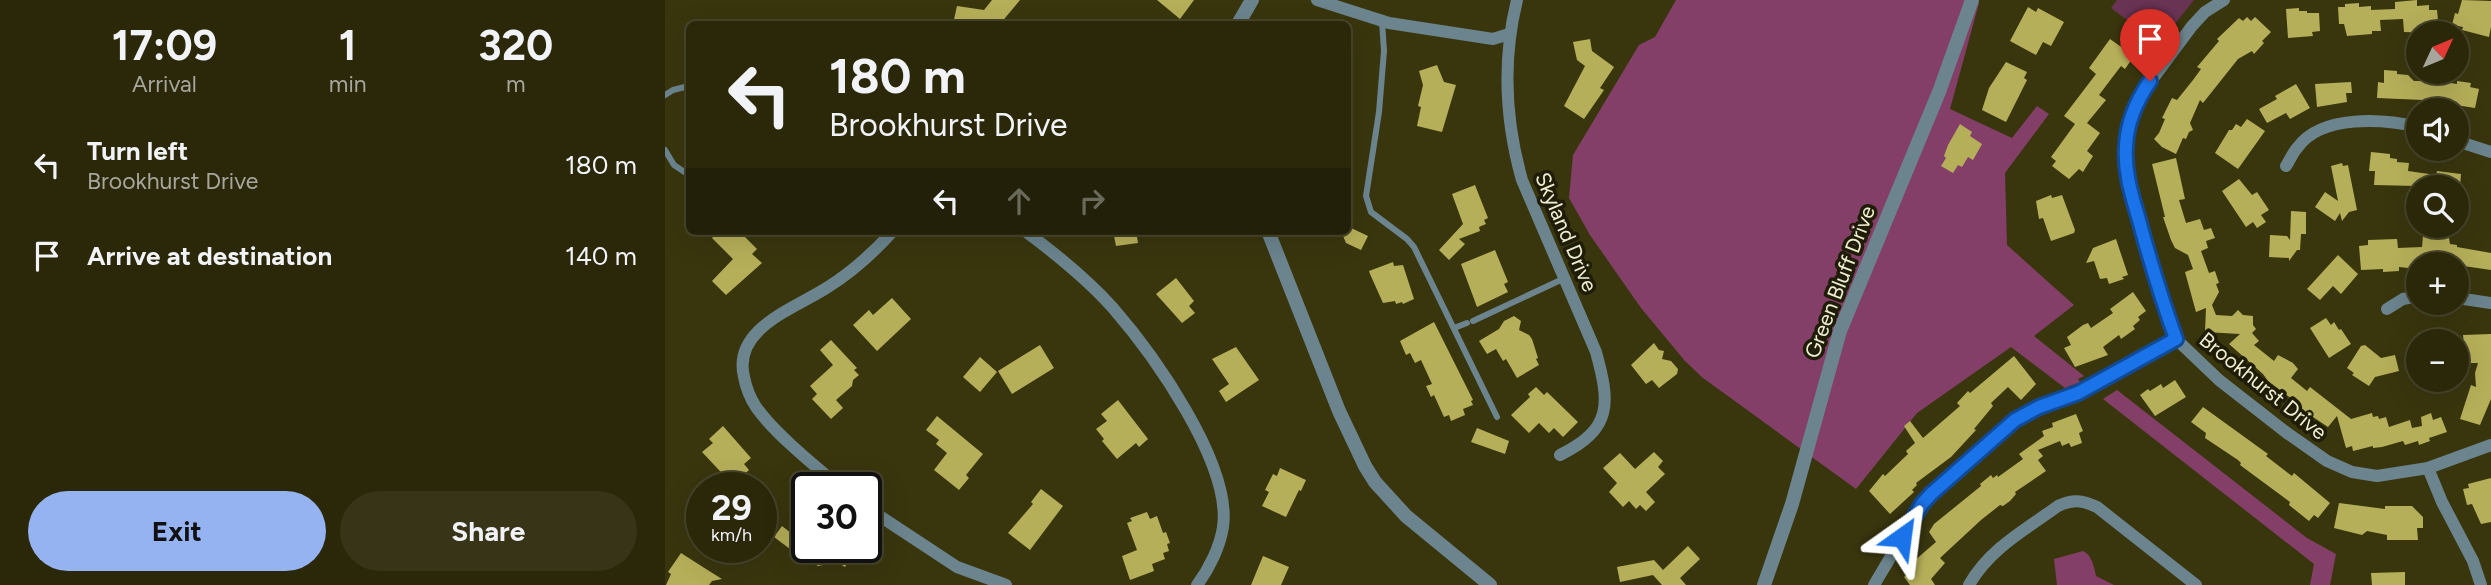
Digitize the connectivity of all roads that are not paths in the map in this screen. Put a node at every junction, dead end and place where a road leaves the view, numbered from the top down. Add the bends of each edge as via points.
1 (1252, 0) edge
2 (1317, 0) edge
3 (1517, 0) edge
4 (1972, 0) edge
5 (2224, 0) edge
6 (1240, 21) edge
7 (1382, 21) junction
8 (1509, 34) junction
9 (686, 87) edge
10 (665, 95) edge
11 (2406, 124) edge
12 (2469, 145) edge
13 (665, 150) edge
14 (2491, 152) edge
15 (2286, 166) dead end
16 (686, 173) edge
17 (889, 235) edge
18 (1030, 235) edge
19 (1271, 235) edge
20 (1565, 278) junction
21 (2406, 298) edge
22 (2469, 300) edge
23 (2491, 303) edge
24 (2387, 309) dead end
25 (1454, 328) junction
26 (2176, 339) junction
27 (1497, 417) dead end
28 (2491, 445) edge
29 (1560, 455) dead end
30 (2428, 468) junction
31 (823, 472) edge
32 (882, 518) edge
33 (1006, 585) edge
34 (1197, 585) edge
35 (1490, 585) edge
36 (1764, 585) edge
37 (1874, 585) edge
38 (1969, 585) edge
39 (2196, 585) edge
40 (2481, 585) edge

1 - 6 street
2 - 7 street
3 - 8 street, Skyland Drive
4 - 36 street, Green Bluff Drive via 1940,92 1840,331 1792,504
5 - 26 street, Brookhurst Drive via 2192,26 2140,96 2129,123 2128,179
7 - 8 street via 1493,39
7 - 25 lane via 1379,112 1366,196 1371,212 1414,247
8 - 20 street, Skyland Drive via 1507,103 1514,153 1521,180
9 - 10 lane
11 - 15 street via 2344,122 2310,136
12 - 14 street
13 - 16 lane
17 - 31 street via 830,286 765,325 744,352 742,368 755,406
18 - 34 street via 1112,307 1178,396 1209,454 1224,525
19 - 35 street via 1339,411 1375,482 1406,516
20 - 25 lane
20 - 29 street, Skyland Drive via 1596,352 1605,399 1596,432
21 - 24 street
22 - 23 street
25 - 27 lane
26 - 30 street, Brookhurst Drive via 2219,380 2340,468 2377,476
26 - 37 street via 2078,393 2015,420 1922,504
28 - 30 street, Brookhurst Drive
30 - 40 street
32 - 33 street via 957,567
38 - 39 street via 1994,552 2058,506 2077,500 2097,507

